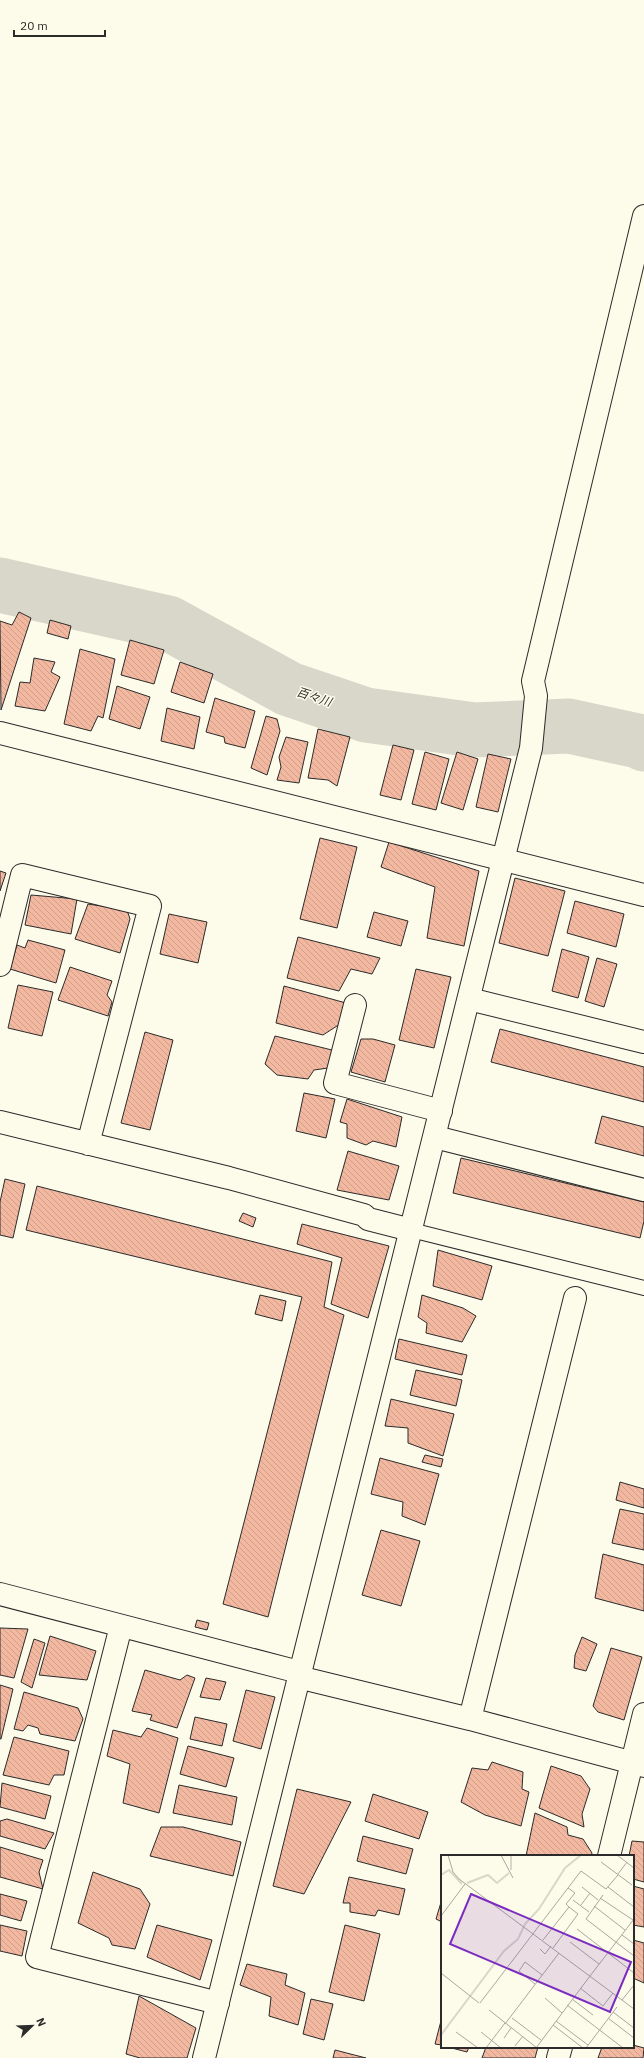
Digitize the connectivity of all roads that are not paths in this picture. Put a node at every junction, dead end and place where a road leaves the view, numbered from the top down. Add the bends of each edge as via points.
1 (644, 216) edge
2 (0, 733) edge
3 (502, 858) junction
4 (644, 895) edge
5 (0, 965) edge
6 (469, 999) junction
7 (355, 1005) dead end
8 (644, 1042) edge
9 (441, 1110) junction
10 (0, 1122) edge
11 (435, 1137) junction
12 (88, 1144) junction
13 (644, 1190) edge
14 (411, 1230) junction
15 (644, 1288) edge
16 (575, 1298) dead end
17 (0, 1594) edge
18 (121, 1626) junction
19 (299, 1674) junction
20 (644, 1714) edge
21 (470, 1719) junction
22 (638, 1764) edge
23 (609, 1855) edge
24 (218, 2003) junction
25 (561, 2048) edge
26 (204, 2058) edge
27 (558, 2058) edge

1 - 3 street via 533,681 536,696 531,748
2 - 3 street
3 - 4 street
3 - 6 street
5 - 12 street via 22,875 150,906
6 - 8 street
6 - 9 street
7 - 9 street via 336,1084
9 - 11 street
10 - 12 street
11 - 13 street
11 - 14 street
12 - 14 street via 229,1178
14 - 15 lane
14 - 19 street
16 - 21 street
17 - 18 street
18 - 19 street
18 - 24 street via 37,1957
19 - 21 street
19 - 24 street
20 - 22 street
21 - 22 street
22 - 23 street
24 - 26 street
25 - 27 street

